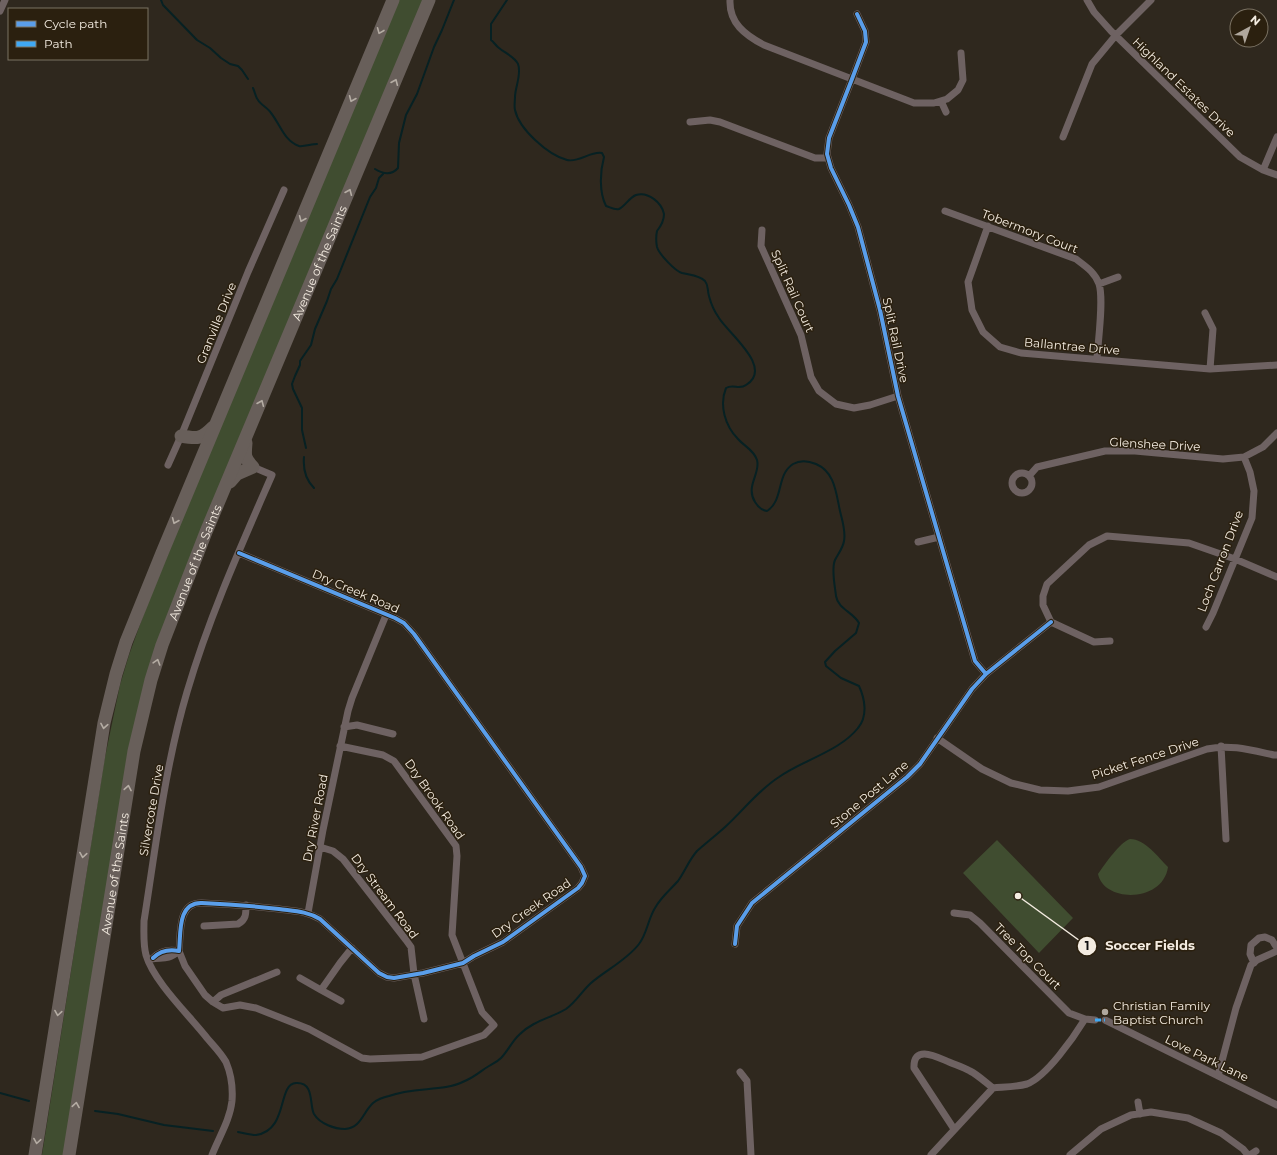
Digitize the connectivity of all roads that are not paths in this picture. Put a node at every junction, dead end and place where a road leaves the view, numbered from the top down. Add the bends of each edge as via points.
1 (5, 0) edge
2 (393, 0) edge
3 (429, 0) edge
4 (730, 0) edge
5 (1087, 0) edge
6 (1151, 0) edge
7 (0, 11) edge
8 (857, 14) dead end
9 (1116, 35) junction
10 (961, 54) dead end
11 (852, 79) junction
12 (941, 101) junction
13 (946, 112) dead end
14 (690, 122) dead end
15 (1063, 137) dead end
16 (1277, 137) edge
17 (828, 158) junction
18 (1262, 170) junction
19 (1277, 175) edge
20 (284, 190) dead end
21 (945, 210) dead end
22 (988, 226) junction
23 (762, 230) dead end
24 (1118, 277) dead end
25 (1099, 284) junction
26 (1205, 313) dead end
27 (1097, 359) junction
28 (1277, 365) edge
29 (1210, 369) junction
30 (898, 396) junction
31 (215, 424) junction
32 (1277, 433) edge
33 (181, 436) junction
34 (246, 438) junction
35 (1244, 457) junction
36 (168, 465) dead end
37 (253, 467) junction
38 (196, 470) junction
39 (1029, 476) dead end
40 (226, 486) junction
41 (939, 537) junction
42 (918, 542) dead end
43 (239, 553) junction
44 (1235, 559) junction
45 (1277, 577) edge
46 (386, 615) junction
47 (1051, 622) junction
48 (1206, 627) dead end
49 (1110, 641) dead end
50 (986, 674) junction
51 (344, 727) junction
52 (393, 734) dead end
53 (937, 738) junction
54 (340, 746) junction
55 (1221, 746) junction
56 (1277, 755) edge
57 (1226, 839) dead end
58 (320, 846) junction
59 (246, 906) junction
60 (308, 913) junction
61 (954, 913) dead end
62 (204, 926) dead end
63 (735, 944) dead end
64 (352, 948) junction
65 (1277, 948) edge
66 (179, 951) junction
67 (1277, 951) edge
68 (151, 959) junction
69 (463, 963) junction
70 (1254, 963) junction
71 (277, 972) dead end
72 (414, 974) junction
73 (300, 978) dead end
74 (321, 990) junction
75 (341, 1001) dead end
76 (213, 1002) junction
77 (424, 1018) dead end
78 (1085, 1019) junction
79 (1095, 1020) dead end
80 (1105, 1020) dead end
81 (740, 1072) dead end
82 (1218, 1076) junction
83 (993, 1088) junction
84 (1138, 1102) dead end
85 (1277, 1106) edge
86 (1140, 1114) junction
87 (954, 1129) junction
88 (70, 1151) edge
89 (1251, 1154) edge
90 (35, 1155) edge
91 (212, 1155) edge
92 (751, 1155) edge
93 (931, 1155) edge
94 (1070, 1155) edge

1 - 7 street
2 -> 31 highway
34 -> 3 highway, Avenue of the Saints
4 - 11 street via 736,24 748,37
5 - 9 street, Highland Estates Drive via 1094,12
6 - 9 street
8 - 11 street, Split Rail Drive via 866,31 866,42
9 - 15 street via 1092,64
9 - 18 street, Highland Estates Drive via 1240,157
10 - 12 street via 962,80 958,90
11 - 12 street via 914,103
11 - 17 street, Split Rail Drive via 829,138
12 - 13 street
14 - 17 street via 720,122 815,158
16 - 18 street
17 - 30 street, Split Rail Drive via 858,227 880,310
18 - 19 street, Highland Estates Drive
20 - 33 street, Granville Drive
21 - 22 street, Tobermory Court
22 - 25 street, Tobermory Court via 1076,259 1089,268
22 - 27 street, Ballantrae Drive via 968,282 972,310 983,332 1000,347 1021,353
23 - 30 street, Split Rail Court via 761,246 801,335 811,377 819,391 836,404 854,408
24 - 25 street
25 - 27 street, Tobermory Court via 1101,296
26 - 29 street via 1213,329
27 - 29 street, Ballantrae Drive
28 - 29 street, Ballantrae Drive
30 - 41 street, Split Rail Drive
31 - 33 highway via 202,437
31 - 38 highway
32 - 35 street, Glenshee Drive via 1263,447
33 - 36 street, Granville Drive
33 - 38 highway via 194,449
34 - 37 highway via 247,462
34 - 40 highway, Avenue of the Saints
35 - 39 street, Glenshee Drive via 1223,459 1135,451 1105,451 1037,467
35 - 44 street, Loch Carron Drive via 1250,472 1254,498 1252,518
37 - 40 highway via 237,474
37 - 43 street, Silvercote Drive via 272,474
38 -> 90 highway via 126,642 112,688 104,723
88 -> 40 highway, Avenue of the Saints via 125,801 142,715 172,618
41 - 42 street
41 - 50 street, Split Rail Drive via 974,661
43 - 46 street, Dry Creek Road
43 - 68 street, Silvercote Drive via 200,652 178,726 162,805 144,921 146,954
44 - 45 street
44 - 47 street via 1189,543 1107,536 1089,545 1047,584 1043,605
44 - 48 street, Loch Carron Drive
46 - 51 street, Dry River Road via 352,698
46 - 69 street, Dry Creek Road via 404,623 414,634 584,871 585,876 578,888 503,942
47 - 49 street via 1094,642
47 - 50 street, Stone Post Lane
50 - 53 street, Stone Post Lane
51 - 52 street via 357,725
51 - 54 street, Dry River Road
53 - 55 street, Picket Fence Drive via 982,769 1011,783 1040,790 1068,791 1100,787
53 - 63 street, Stone Post Lane via 920,764 908,776 752,903 737,926
54 - 58 street, Dry River Road
54 - 69 street, Dry Brook Road via 383,755 394,761 456,846 452,935
55 - 56 street, Picket Fence Drive
55 - 57 street
58 - 60 street, Dry River Road
58 - 72 street, Dry Stream Road via 333,851 343,859 406,940 412,954
59 - 60 street, Dry Creek Road
59 - 62 street via 245,917 238,924
59 - 66 street, Dry Creek Road via 196,903 190,906 182,919
60 - 64 street, Dry Creek Road via 320,919
61 - 78 street, Tree Top Court via 970,916 980,923 1069,1013
64 - 72 street, Dry Creek Road via 379,973 387,977
64 - 74 street
65 - 70 street via 1272,940 1259,938 1251,945 1250,954
66 - 68 street via 160,960
66 - 76 street via 185,966 205,995
67 - 70 street
68 - 91 street, Silvercote Drive via 157,978 212,1044 225,1062 230,1076 232,1089 229,1115
69 - 72 street, Dry Creek Road
69 - 76 street, Dry Brook Road via 482,1012 494,1025 484,1035 422,1057 362,1058 308,1029 256,1008 222,1008
70 - 82 street via 1247,974 1236,1008
71 - 76 street via 221,995
72 - 77 street, Dry Stream Road
73 - 74 street
74 - 75 street
78 - 79 street
78 - 83 street via 1075,1036 1036,1079 1018,1086
80 - 82 street, Love Park Lane
81 - 92 street via 747,1081
82 - 85 street, Love Park Lane
83 - 87 street
83 - 87 street via 970,1071 934,1056 924,1053 916,1057 914,1068
84 - 86 street
86 - 89 street via 1151,1112 1188,1118 1221,1133
86 - 94 street via 1131,1115 1101,1129
87 - 93 street

